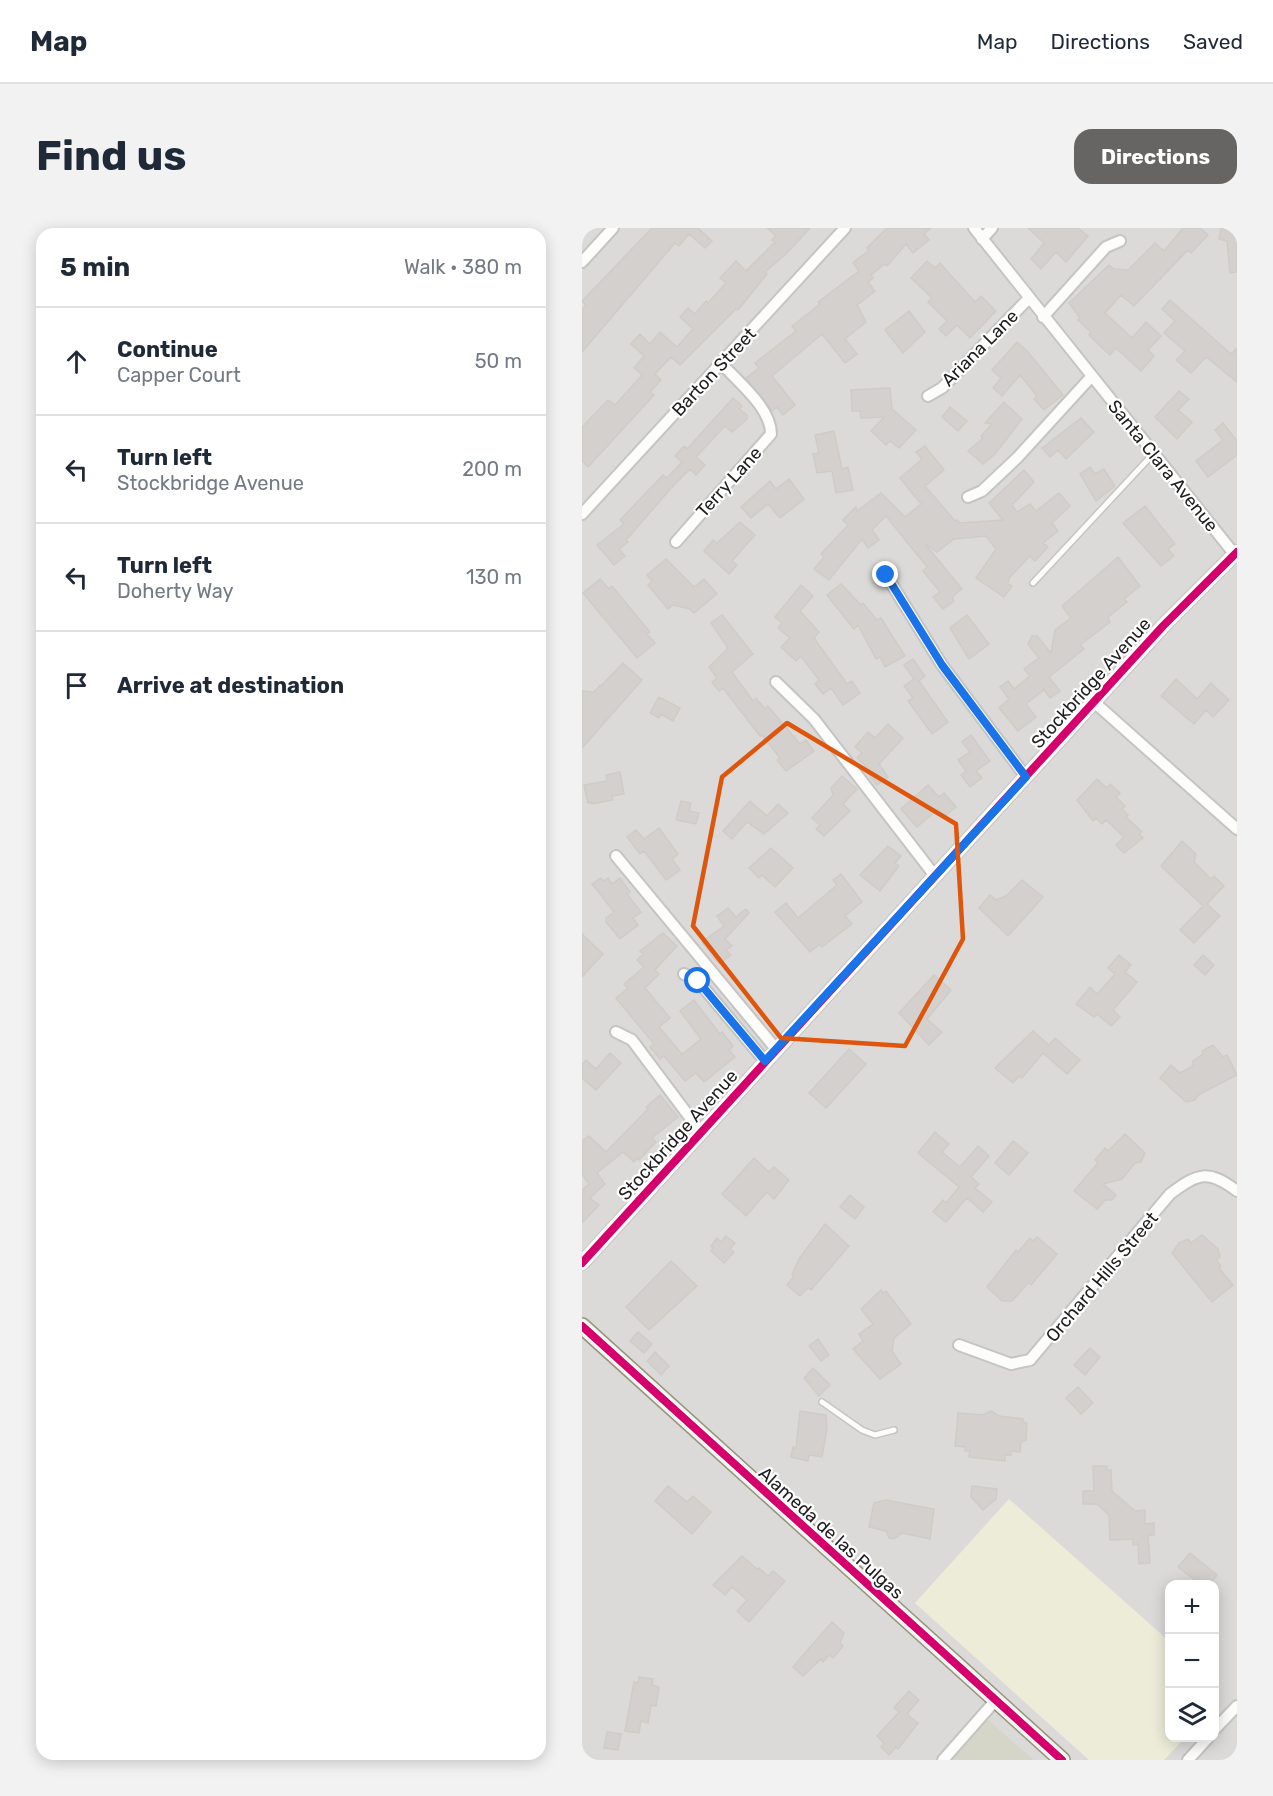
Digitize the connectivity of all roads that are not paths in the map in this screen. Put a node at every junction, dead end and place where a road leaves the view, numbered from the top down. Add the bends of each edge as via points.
1 (613, 228) edge
2 (845, 228) edge
3 (974, 228) edge
4 (992, 228) edge
5 (982, 239) junction
6 (1120, 241) dead end
7 (582, 262) edge
8 (1029, 298) junction
9 (1043, 317) junction
10 (722, 364) junction
11 (1091, 378) junction
12 (928, 396) dead end
13 (1153, 454) junction
14 (969, 497) dead end
15 (582, 514) edge
16 (676, 542) dead end
17 (1236, 554) edge
18 (886, 575) dead end
19 (1033, 583) dead end
20 (776, 682) dead end
21 (1094, 702) junction
22 (1026, 777) junction
23 (1237, 829) edge
24 (616, 856) dead end
25 (935, 876) junction
26 (684, 974) dead end
27 (616, 1032) dead end
28 (776, 1049) junction
29 (765, 1061) junction
30 (700, 1131) junction
31 (1237, 1191) edge
32 (582, 1263) edge
33 (582, 1326) edge
34 (959, 1345) dead end
35 (822, 1402) dead end
36 (894, 1430) dead end
37 (995, 1701) junction
38 (1237, 1706) edge
39 (1219, 1726) edge
40 (1204, 1742) edge
41 (943, 1760) edge
42 (1062, 1760) edge
43 (1188, 1760) edge

1 - 7 street
2 - 10 street, Barton Street
3 - 5 street, Santa Clara Avenue
4 - 5 street
5 - 8 street, Santa Clara Avenue
6 - 9 street via 1106,247
8 - 9 street, Santa Clara Avenue
8 - 12 street, Ariana Lane via 942,388
9 - 11 street, Santa Clara Avenue
10 - 15 street, Barton Street
10 - 16 street, Terry Lane via 760,406 771,423 771,434
11 - 13 street, Santa Clara Avenue
11 - 14 street via 1018,457 982,491
13 - 17 street, Santa Clara Avenue
13 - 19 lane
17 - 21 street, Stockbridge Avenue
18 - 22 street via 942,665
20 - 25 street via 814,719
21 - 22 street, Stockbridge Avenue
21 - 23 street
22 - 25 street, Stockbridge Avenue
24 - 28 street
25 - 28 street, Stockbridge Avenue
26 - 29 street via 698,981
27 - 30 street via 632,1040
28 - 29 street, Stockbridge Avenue
29 - 30 street, Stockbridge Avenue
30 - 32 street, Stockbridge Avenue
31 - 34 street, Orchard Hills Street via 1219,1177 1192,1177 1170,1194 1030,1360 1011,1364
33 - 37 main road, Alameda de las Pulgas
35 - 36 lane via 862,1430 875,1435
37 - 41 street
37 - 42 main road, Alameda de las Pulgas
38 - 39 street
40 - 43 street

